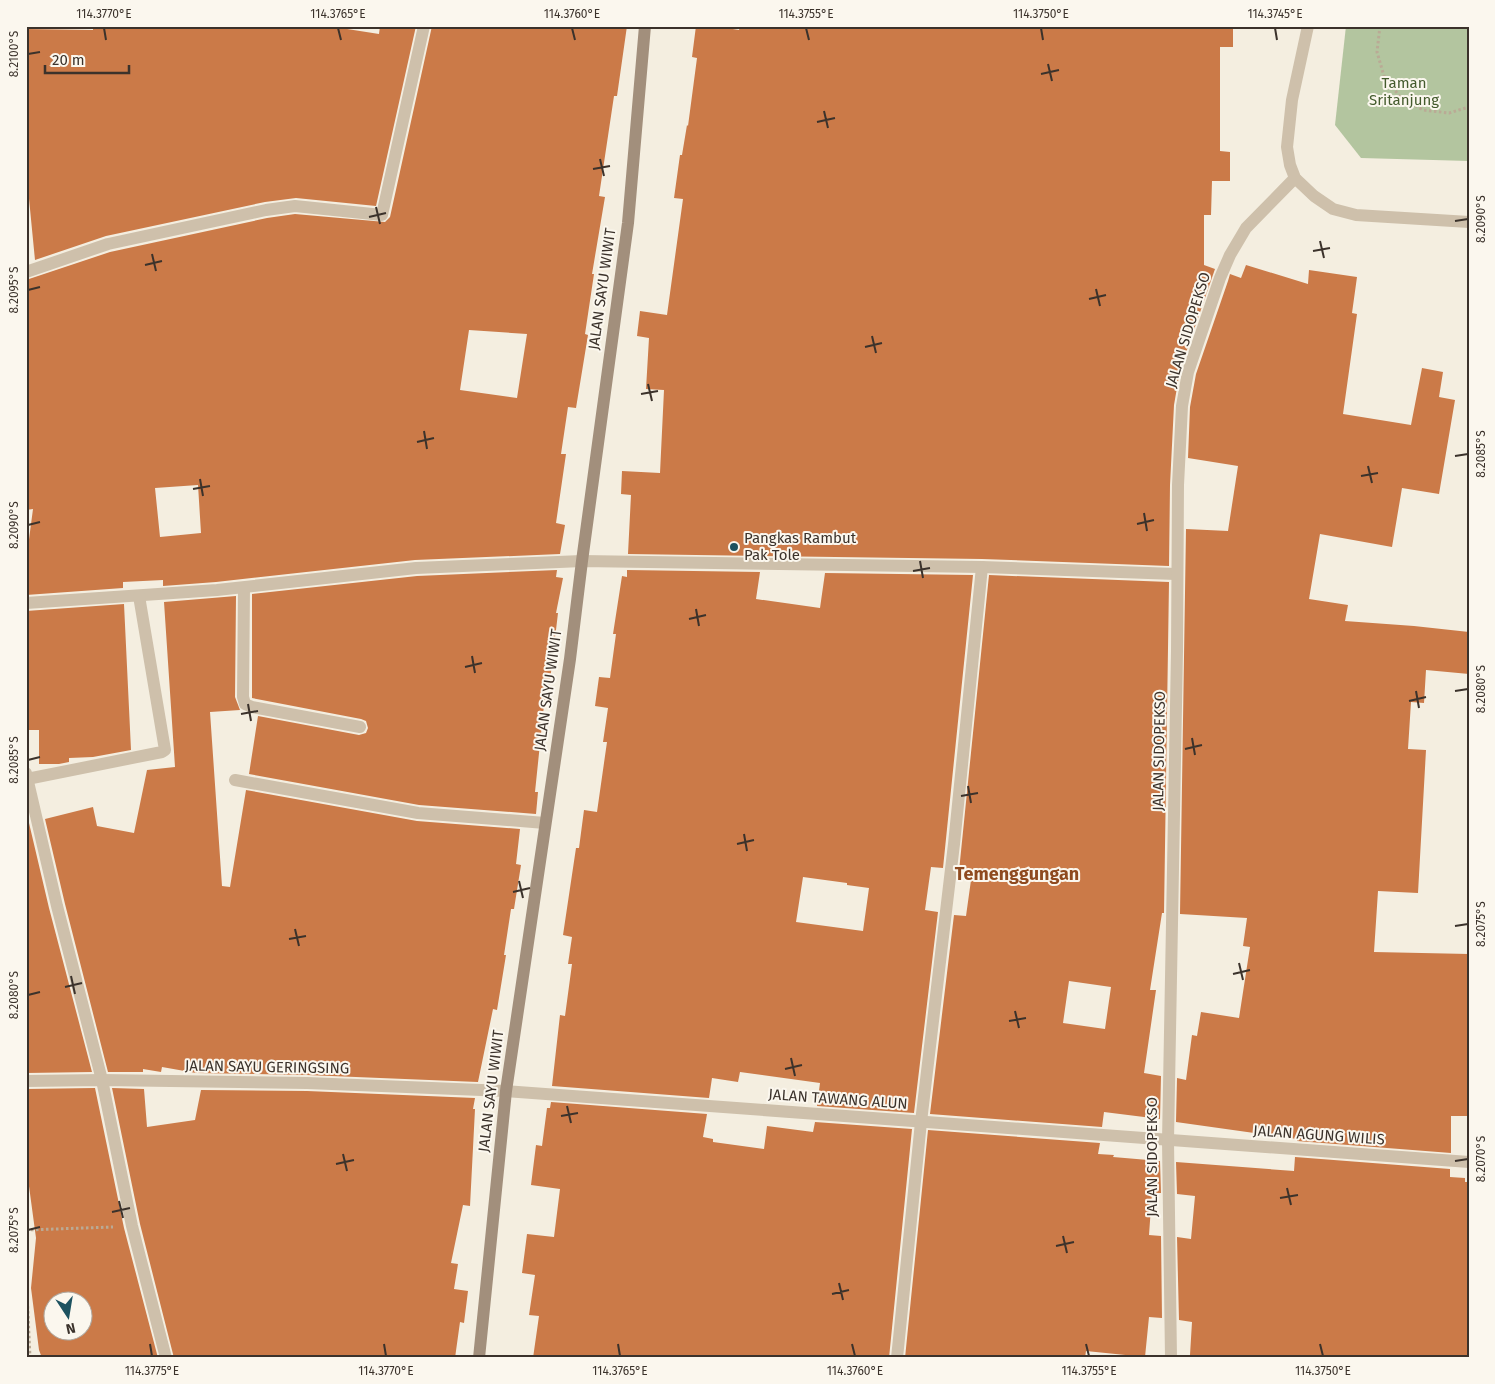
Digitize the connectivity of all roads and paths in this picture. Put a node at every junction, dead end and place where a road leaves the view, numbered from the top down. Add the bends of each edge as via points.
1 (424, 26) edge
2 (645, 26) edge
3 (1308, 26) edge
4 (1380, 26) edge
5 (1469, 107) edge
6 (1295, 178) junction
7 (1469, 222) edge
8 (26, 272) edge
9 (582, 562) junction
10 (982, 567) junction
11 (1176, 574) junction
12 (244, 588) junction
13 (139, 596) junction
14 (26, 604) edge
15 (360, 726) dead end
16 (27, 776) edge
17 (235, 780) dead end
18 (544, 823) junction
19 (102, 1080) junction
20 (26, 1081) edge
21 (506, 1091) junction
22 (922, 1122) junction
23 (1168, 1141) junction
24 (1469, 1162) edge
25 (132, 1226) junction
26 (26, 1230) edge
27 (26, 1271) edge
28 (30, 1358) edge
29 (166, 1358) edge
30 (479, 1358) edge
31 (897, 1358) edge
32 (1171, 1358) edge

1 - 8 street via 382,215 295,206 266,210 108,244
2 - 9 main road, JALAN SAYU WIWIT via 628,223
3 - 6 street via 1292,100 1287,147
4 - 5 path via 1377,52 1384,76 1400,97 1423,110 1449,113
6 - 7 street via 1333,209 1356,216
6 - 11 street, JALAN SIDOPEKSO via 1246,228 1230,256 1188,372 1182,406
9 - 10 street
9 - 12 street via 416,568
9 - 18 main road, JALAN SAYU WIWIT
10 - 11 street
10 - 22 street
11 - 23 street, JALAN SIDOPEKSO
12 - 13 street
12 - 15 street via 245,704
13 - 14 street
13 - 16 street via 165,750
16 - 19 street
17 - 18 street via 418,814
18 - 21 main road, JALAN SAYU WIWIT
19 - 20 street, JALAN SAYU GERINGSING
19 - 21 street, JALAN SAYU GERINGSING via 307,1083
19 - 25 street
21 - 22 street, JALAN TAWANG ALUN
21 - 30 main road, JALAN SAYU WIWIT
22 - 23 street, JALAN TAWANG ALUN
22 - 31 street
23 - 24 street, JALAN AGUNG WILIS
23 - 32 street, JALAN SIDOPEKSO
25 - 26 path
25 - 29 street
27 - 28 path

